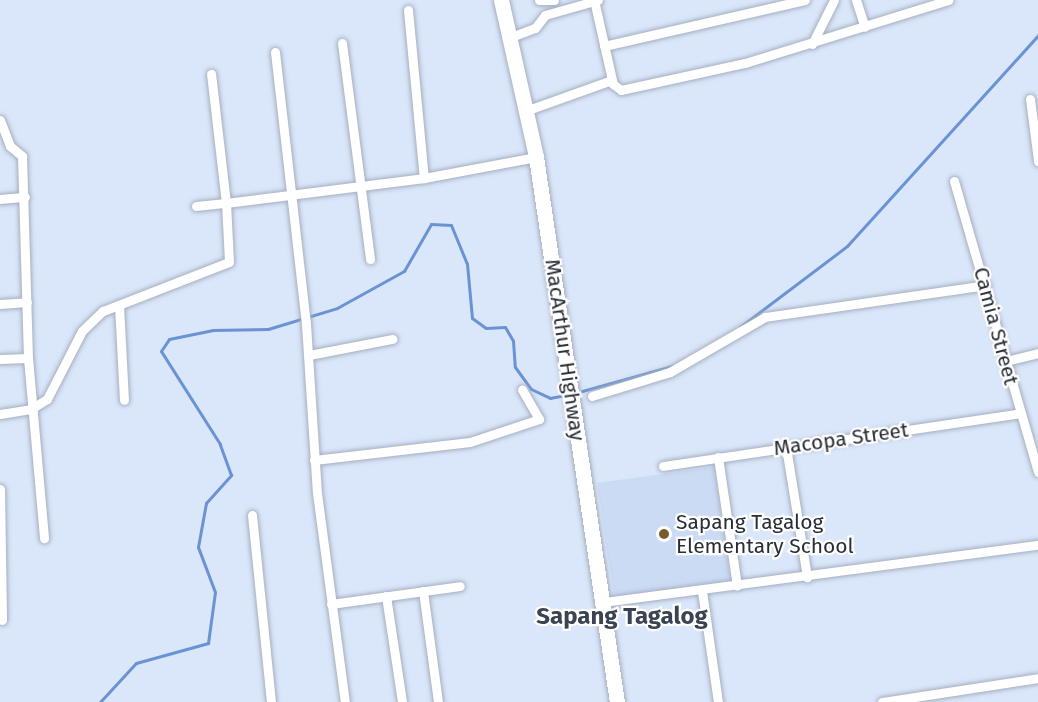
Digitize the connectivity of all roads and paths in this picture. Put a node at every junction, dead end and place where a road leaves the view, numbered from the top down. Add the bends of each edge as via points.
1 (501, 0) edge
2 (554, 0) edge
3 (805, 0) edge
4 (834, 0) edge
5 (856, 0) edge
6 (948, 0) edge
7 (541, 1) edge
8 (596, 1) edge
9 (408, 10) dead end
10 (545, 15) junction
11 (865, 27) junction
12 (511, 37) junction
13 (342, 43) dead end
14 (812, 44) junction
15 (604, 46) junction
16 (275, 52) dead end
17 (211, 74) dead end
18 (612, 80) junction
19 (1030, 99) dead end
20 (528, 110) junction
21 (0, 120) edge
22 (536, 157) junction
23 (1038, 161) edge
24 (424, 178) junction
25 (954, 181) dead end
26 (360, 186) junction
27 (291, 194) junction
28 (25, 197) junction
29 (0, 199) edge
30 (226, 203) junction
31 (196, 206) dead end
32 (370, 259) dead end
33 (986, 285) junction
34 (27, 302) junction
35 (0, 304) edge
36 (119, 305) junction
37 (392, 339) dead end
38 (1038, 353) edge
39 (309, 355) junction
40 (28, 358) junction
41 (0, 359) edge
42 (1006, 361) junction
43 (522, 389) dead end
44 (592, 396) dead end
45 (124, 400) dead end
46 (34, 408) junction
47 (1020, 413) junction
48 (0, 414) edge
49 (786, 447) junction
50 (718, 457) junction
51 (314, 460) junction
52 (663, 465) dead end
53 (1038, 472) edge
54 (0, 489) edge
55 (252, 515) dead end
56 (44, 538) dead end
57 (1038, 545) edge
58 (807, 578) junction
59 (460, 586) dead end
60 (737, 586) junction
61 (423, 591) junction
62 (702, 591) junction
63 (386, 596) junction
64 (603, 602) junction
65 (331, 604) junction
66 (2, 620) dead end
67 (1038, 678) edge
68 (271, 702) edge
69 (345, 702) edge
70 (402, 702) edge
71 (438, 702) edge
72 (617, 702) edge
73 (718, 702) edge
74 (882, 702) edge

1 - 12 highway, MacArthur Highway
2 - 7 street
3 - 15 street
4 - 14 street
5 - 11 street
6 - 11 street
7 - 10 street
8 - 10 street
8 - 15 street
9 - 24 street
10 - 12 street via 535,28
11 - 14 street
12 - 20 highway, MacArthur Highway
13 - 26 street
14 - 18 street via 647,87 619,90
15 - 18 street
16 - 27 street
17 - 30 street
18 - 20 street
19 - 23 street
20 - 22 highway, MacArthur Highway
21 - 28 street via 10,146 22,156
22 - 24 street
22 - 64 highway, MacArthur Highway
24 - 26 street
25 - 33 street, Camia Street
26 - 27 street
26 - 32 street
27 - 30 street
27 - 39 street
28 - 29 street
28 - 34 street
30 - 31 street
30 - 36 street via 229,262
33 - 42 street, Camia Street
33 - 44 street via 765,317 670,372
34 - 35 street
34 - 40 street
36 - 45 street
36 - 46 street via 82,331 51,393
37 - 39 street
38 - 42 street
39 - 51 street
40 - 41 street
40 - 46 street
42 - 47 street, Camia Street
43 - 51 street via 539,419 470,442
46 - 48 street
46 - 56 street
47 - 49 street, Macopa Street
47 - 53 street, Camia Street
49 - 50 street, Macopa Street
49 - 58 street
50 - 52 street, Macopa Street
50 - 60 street
51 - 65 street
54 - 66 street
55 - 68 street
57 - 58 street
58 - 60 street
59 - 61 street
60 - 62 street
61 - 63 street
61 - 71 street
62 - 64 street
62 - 73 street
63 - 65 street
63 - 70 street
64 - 72 highway, MacArthur Highway
65 - 69 street
67 - 74 street

